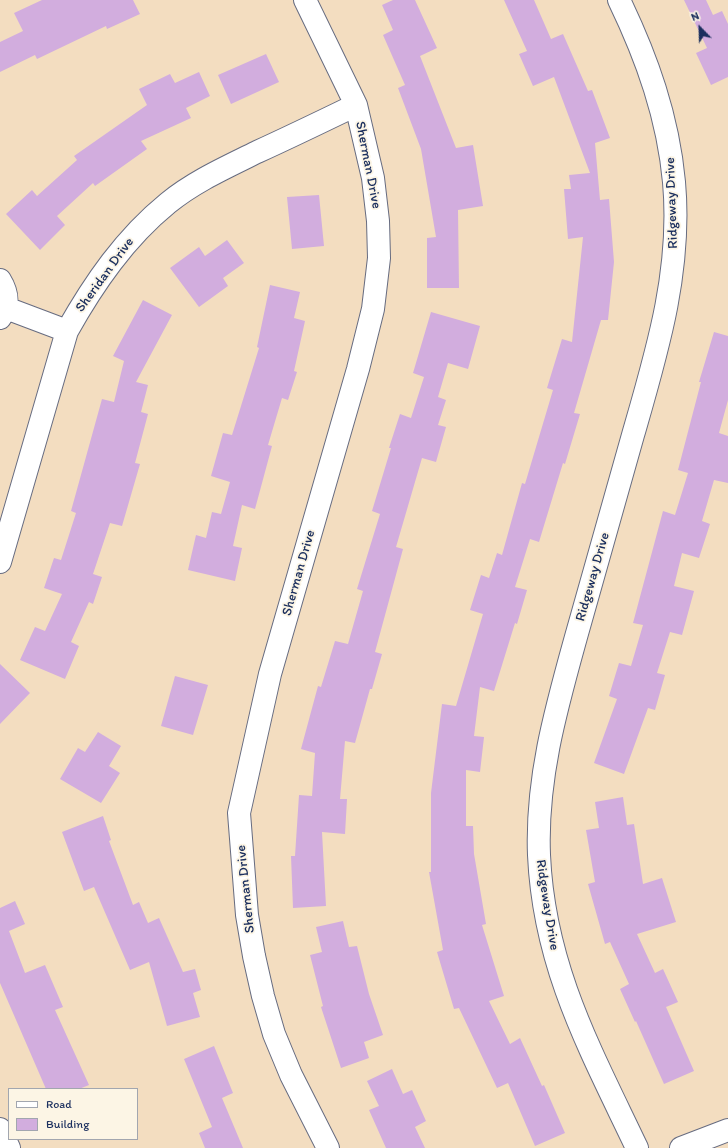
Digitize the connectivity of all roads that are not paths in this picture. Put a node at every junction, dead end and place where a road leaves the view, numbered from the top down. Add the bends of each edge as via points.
1 (305, 0) edge
2 (619, 0) edge
3 (356, 105) junction
4 (0, 280) edge
5 (3, 313) edge
6 (67, 331) junction
7 (0, 562) edge
8 (0, 1129) edge
9 (728, 1130) edge
10 (9, 1148) edge
11 (328, 1148) edge
12 (637, 1148) edge
13 (681, 1148) edge

1 - 3 street, Sherman Drive
2 - 12 street, Ridgeway Drive via 652,75 664,117 674,183 675,250 671,286 652,370 554,714 541,788 539,853 547,923 564,988 577,1022
3 - 6 street, Sheridan Drive via 212,174 169,202 126,244 83,303
3 - 11 street, Sherman Drive via 373,178 378,221 379,258 373,309 270,674 239,813 247,915 263,996 274,1034 291,1076
4 - 5 street via 7,297
5 - 6 street
6 - 7 street, Sheridan Drive
8 - 10 street
9 - 13 street

